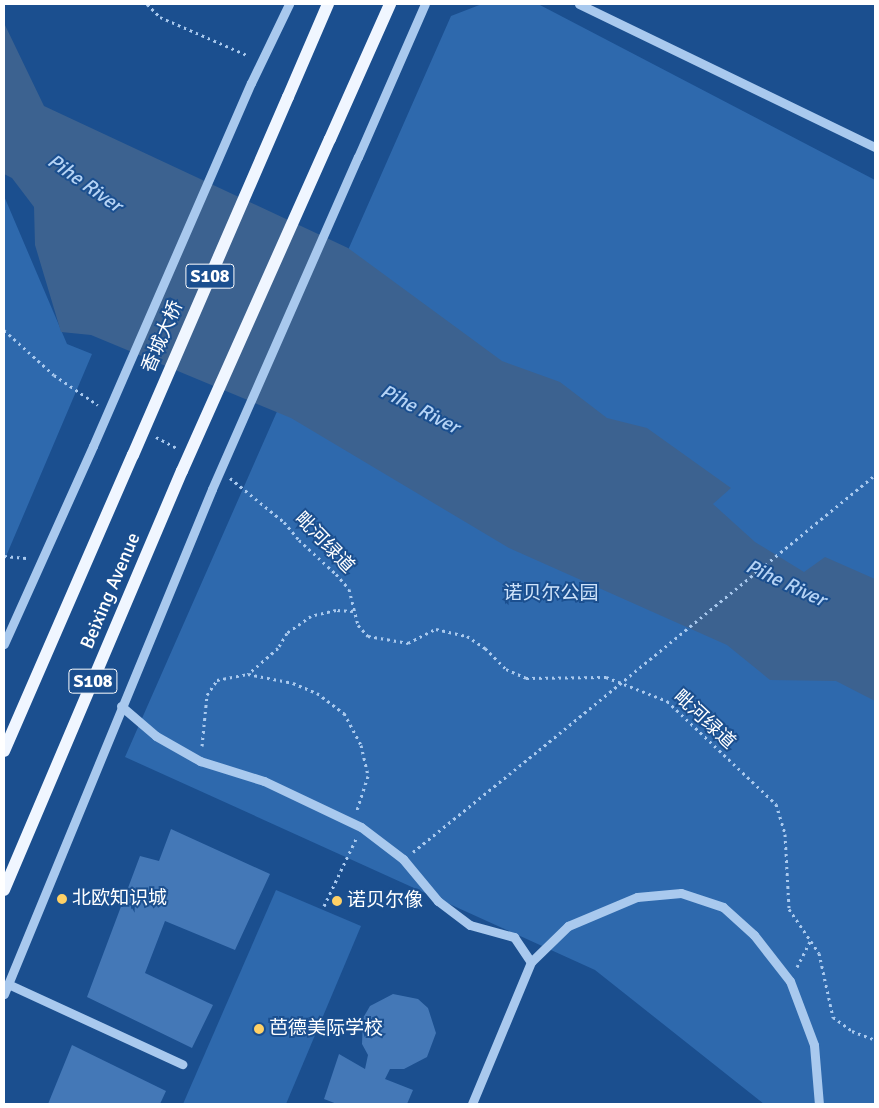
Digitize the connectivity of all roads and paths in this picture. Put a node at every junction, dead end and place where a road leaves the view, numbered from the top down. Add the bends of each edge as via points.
1 (147, 4) edge
2 (289, 4) edge
3 (328, 4) edge
4 (390, 4) edge
5 (425, 4) edge
6 (579, 4) edge
7 (263, 62) junction
8 (875, 148) edge
9 (133, 455) joint
10 (875, 475) edge
11 (242, 484) dead end
12 (4, 556) edge
13 (42, 559) junction
14 (353, 611) junction
15 (4, 644) edge
16 (248, 674) junction
17 (121, 706) junction
18 (4, 751) edge
19 (200, 761) junction
20 (357, 825) junction
21 (404, 859) junction
22 (4, 890) edge
23 (324, 906) dead end
24 (810, 941) junction
25 (531, 962) junction
26 (790, 981) junction
27 (8, 984) junction
28 (4, 994) edge
29 (875, 1040) edge
30 (182, 1064) dead end
31 (472, 1104) edge
32 (819, 1104) edge

1 - 7 path via 160,17
2 - 7 street
3 - 9 main road, 香城大桥 / S108, bridge
4 - 22 main road, Beixing Avenue / S108, bridge via 182,471
5 - 17 street, bridge via 212,489
6 - 8 street
7 - 13 street, bridge
9 - 18 main road, Beixing Avenue / S108
10 - 21 path, bridge
11 - 14 path, 毗河绿道 via 336,574 349,590
12 - 13 path
13 - 15 street
14 - 16 path via 336,610 311,616 287,633 278,648
14 - 24 path, 毗河绿道 via 368,636 377,639 408,643 436,629 468,636 506,668 526,678 606,677 666,701 776,804 785,834 789,909
16 - 19 path via 217,680 207,695
16 - 20 path via 293,683 316,693 344,713 361,745 368,776
17 - 19 street via 156,736
17 - 27 street
19 - 20 street via 264,782
20 - 21 street
20 - 23 path
21 - 25 street via 438,901 470,925 514,938
24 - 26 path
24 - 29 path, 毗河绿道 via 819,953 833,1017 852,1031
25 - 26 street via 568,926 638,897 681,893 723,907 754,935
25 - 31 street
26 - 32 street via 814,1045
27 - 28 street
27 - 30 street

